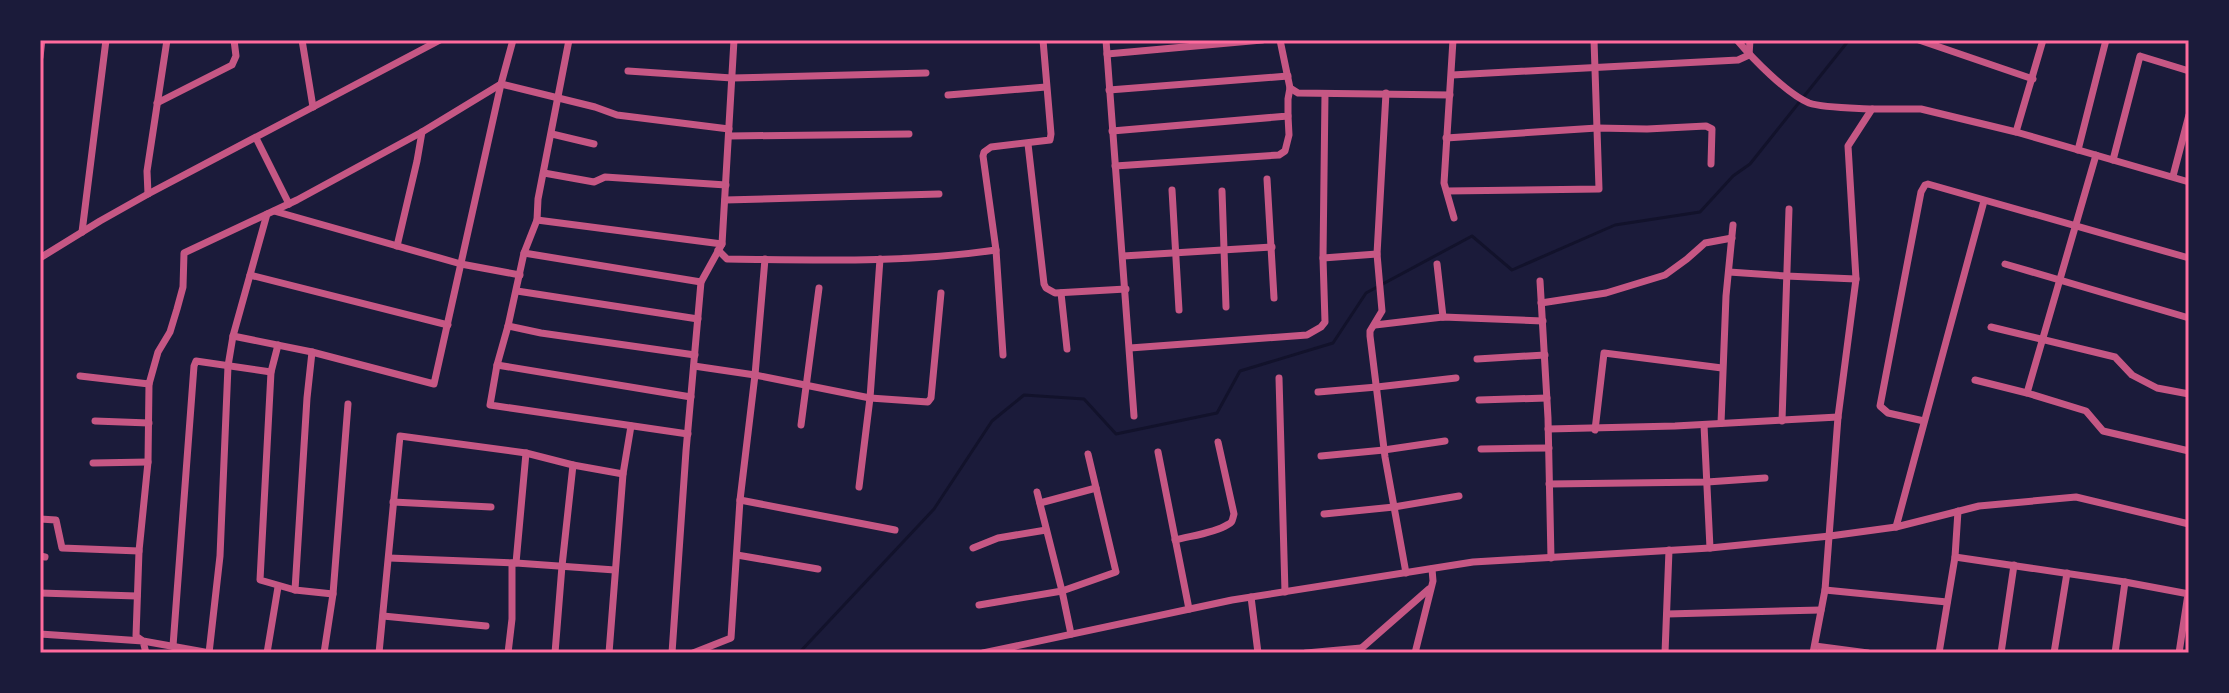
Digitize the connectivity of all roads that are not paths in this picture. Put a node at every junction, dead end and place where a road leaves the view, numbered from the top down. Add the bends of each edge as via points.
1 (42, 40) edge
2 (106, 40) edge
3 (167, 40) edge
4 (234, 40) edge
5 (302, 40) edge
6 (440, 40) edge
7 (513, 40) edge
8 (569, 40) edge
9 (734, 40) edge
10 (1043, 40) edge
11 (1106, 40) edge
12 (1262, 40) edge
13 (1280, 40) edge
14 (1453, 40) edge
15 (1594, 40) edge
16 (1737, 40) edge
17 (1750, 40) edge
18 (1919, 40) edge
19 (2043, 40) edge
20 (2106, 40) edge
21 (40, 53) edge
22 (1107, 54) junction
23 (1749, 55) junction
24 (1594, 67) junction
25 (628, 71) dead end
26 (2189, 71) edge
27 (926, 73) dead end
28 (1452, 75) junction
29 (1288, 76) junction
30 (732, 78) junction
31 (2033, 79) junction
32 (501, 84) junction
33 (1046, 87) junction
34 (1290, 88) junction
35 (1109, 90) junction
36 (1386, 93) junction
37 (1325, 94) junction
38 (948, 95) dead end
39 (1450, 95) junction
40 (559, 98) junction
41 (157, 103) junction
42 (313, 107) junction
43 (1872, 109) junction
44 (2189, 115) edge
45 (1288, 116) junction
46 (1597, 128) junction
47 (1112, 131) junction
48 (422, 132) junction
49 (729, 132) junction
50 (2016, 132) junction
51 (552, 134) junction
52 (909, 134) dead end
53 (256, 138) junction
54 (1446, 138) junction
55 (594, 144) dead end
56 (1028, 144) junction
57 (2078, 150) junction
58 (2096, 155) junction
59 (2113, 160) junction
60 (1711, 164) dead end
61 (1115, 166) junction
62 (544, 173) junction
63 (2173, 176) junction
64 (1267, 179) dead end
65 (2189, 182) edge
66 (726, 185) junction
67 (1172, 190) dead end
68 (1222, 191) dead end
69 (1447, 191) junction
70 (148, 194) junction
71 (939, 194) dead end
72 (725, 200) junction
73 (1984, 201) junction
74 (289, 204) junction
75 (1789, 209) dead end
76 (270, 212) junction
77 (1454, 218) dead end
78 (537, 220) junction
79 (1733, 225) dead end
80 (2075, 227) junction
81 (82, 232) junction
82 (1732, 238) junction
83 (397, 246) junction
84 (720, 247) junction
85 (1272, 247) junction
86 (996, 250) junction
87 (1223, 250) junction
88 (524, 253) junction
89 (1175, 253) junction
90 (1377, 254) junction
91 (1123, 256) junction
92 (40, 258) edge
93 (1323, 258) junction
94 (2189, 258) edge
95 (765, 259) junction
96 (880, 259) junction
97 (461, 264) junction
98 (1437, 264) dead end
99 (2005, 264) dead end
100 (1729, 272) junction
101 (250, 275) junction
102 (520, 275) junction
103 (1786, 276) junction
104 (1856, 279) junction
105 (1540, 281) dead end
106 (2059, 281) junction
107 (701, 282) junction
108 (819, 288) dead end
109 (1126, 289) junction
110 (517, 291) junction
111 (941, 293) dead end
112 (1061, 293) junction
113 (1274, 298) dead end
114 (1541, 303) junction
115 (1226, 307) dead end
116 (1179, 310) dead end
117 (1443, 317) junction
118 (2189, 318) edge
119 (698, 319) junction
120 (1543, 321) junction
121 (448, 325) junction
122 (1375, 325) junction
123 (508, 326) junction
124 (1991, 327) dead end
125 (233, 336) junction
126 (2042, 339) junction
127 (278, 345) junction
128 (1130, 348) junction
129 (1067, 349) dead end
130 (312, 352) junction
131 (695, 355) junction
132 (1003, 355) dead end
133 (1545, 355) junction
134 (1477, 359) dead end
135 (497, 365) junction
136 (228, 366) junction
137 (694, 366) junction
138 (1722, 368) junction
139 (271, 372) junction
140 (755, 375) junction
141 (80, 376) dead end
142 (1279, 378) dead end
143 (1456, 378) dead end
144 (1975, 380) dead end
145 (149, 384) junction
146 (807, 387) junction
147 (1377, 387) junction
148 (1318, 392) dead end
149 (2027, 393) junction
150 (2189, 394) edge
151 (691, 397) junction
152 (870, 398) junction
153 (1547, 398) junction
154 (1479, 400) dead end
155 (348, 404) dead end
156 (1134, 416) dead end
157 (1838, 417) junction
158 (95, 421) dead end
159 (1782, 421) junction
160 (1924, 421) junction
161 (149, 423) junction
162 (1721, 423) junction
163 (801, 425) dead end
164 (1704, 425) junction
165 (631, 426) junction
166 (1548, 429) junction
167 (1595, 430) junction
168 (688, 434) junction
169 (1445, 441) dead end
170 (1218, 442) dead end
171 (1549, 448) junction
172 (1481, 449) dead end
173 (1384, 450) junction
174 (2189, 451) edge
175 (1158, 452) dead end
176 (526, 453) junction
177 (1088, 454) dead end
178 (1321, 456) dead end
179 (148, 462) junction
180 (93, 463) dead end
181 (573, 465) junction
182 (623, 474) junction
183 (1765, 478) dead end
184 (1707, 482) junction
185 (1549, 484) junction
186 (859, 487) dead end
187 (1096, 488) junction
188 (1037, 492) dead end
189 (1459, 496) dead end
190 (740, 500) junction
191 (393, 502) junction
192 (1040, 503) junction
193 (491, 507) dead end
194 (1394, 507) junction
195 (1958, 511) junction
196 (1324, 514) dead end
197 (40, 519) edge
198 (2189, 524) edge
199 (1896, 527) junction
200 (895, 530) dead end
201 (1046, 530) junction
202 (1830, 536) junction
203 (1175, 540) junction
204 (973, 548) dead end
205 (1710, 548) junction
206 (1669, 550) junction
207 (139, 551) junction
208 (737, 555) junction
209 (1955, 557) junction
210 (389, 558) junction
211 (1551, 558) junction
212 (514, 563) junction
213 (2014, 565) junction
214 (562, 566) junction
215 (818, 569) dead end
216 (1432, 569) junction
217 (615, 570) junction
218 (1406, 573) junction
219 (2067, 573) junction
220 (2125, 582) junction
221 (278, 587) junction
222 (1429, 589) junction
223 (295, 590) junction
224 (1825, 590) junction
225 (1062, 591) junction
226 (1285, 592) junction
227 (40, 593) edge
228 (333, 594) junction
229 (2189, 594) edge
230 (137, 596) junction
231 (1251, 597) junction
232 (1947, 602) junction
233 (979, 605) dead end
234 (1189, 609) junction
235 (1821, 610) junction
236 (1667, 614) junction
237 (383, 616) junction
238 (486, 626) dead end
239 (40, 634) edge
240 (1071, 634) junction
241 (143, 641) junction
242 (173, 646) junction
243 (1814, 649) edge
244 (1359, 650) edge
245 (146, 653) edge
246 (210, 653) edge
247 (267, 653) edge
248 (324, 653) edge
249 (379, 653) edge
250 (508, 653) edge
251 (555, 653) edge
252 (609, 653) edge
253 (672, 653) edge
254 (693, 653) edge
255 (983, 653) edge
256 (1258, 653) edge
257 (1306, 653) edge
258 (1415, 653) edge
259 (1665, 653) edge
260 (1868, 653) edge
261 (1939, 653) edge
262 (2001, 653) edge
263 (2054, 653) edge
264 (2115, 653) edge
265 (2179, 653) edge

1 - 21 street
2 - 81 street
3 - 41 street
4 - 41 street via 232,65
5 - 42 street
6 - 42 street
7 - 32 street
8 - 40 street
9 - 30 street
10 - 33 street
11 - 22 street
12 - 22 street
13 - 29 street
14 - 28 street
15 - 24 street
16 - 23 street
17 - 23 street
18 - 31 street
19 - 31 street
20 - 57 street
22 - 35 street
23 - 24 street via 1738,60
23 - 43 street via 1810,104
24 - 28 street
24 - 46 street
25 - 30 street
26 - 59 street via 2140,56
27 - 30 street
28 - 39 street
29 - 34 street
29 - 35 street
30 - 49 street
31 - 50 street
32 - 40 street
32 - 48 street
32 - 97 street
33 - 38 street
33 - 56 street via 1051,137
34 - 37 street
34 - 45 street
35 - 47 street
36 - 37 street
36 - 39 street
36 - 90 street
37 - 93 street
39 - 54 street
40 - 49 street via 617,115
40 - 51 street
41 - 70 street
42 - 53 street
43 - 50 street via 1921,109
43 - 104 street via 1848,146
44 - 63 street
45 - 47 street
45 - 61 street via 1289,135 1279,155
46 - 54 street
46 - 60 street via 1706,126 1712,129
46 - 69 street via 1599,189
47 - 61 street
48 - 74 street
48 - 83 street
49 - 52 street
49 - 66 street
50 - 57 street
51 - 55 street
51 - 62 street
53 - 70 street
53 - 74 street
54 - 69 street
56 - 86 street via 984,152
56 - 112 street via 1044,284
57 - 58 street
58 - 59 street
58 - 80 street
59 - 63 street
61 - 91 street
62 - 66 street via 594,182 605,177
62 - 78 street
63 - 65 street
64 - 85 street
66 - 72 street
67 - 89 street
68 - 87 street
69 - 77 street
70 - 81 street
71 - 72 street
72 - 84 street
73 - 80 street
73 - 160 street
73 - 160 street via 1928,184 1921,192 1880,406 1888,413
74 - 76 street
75 - 103 street
76 - 83 street
76 - 101 street
76 - 145 street via 184,253 183,287
78 - 84 street
78 - 88 street
79 - 82 street
80 - 94 street
80 - 106 street
81 - 92 street
82 - 100 street
82 - 114 street via 1705,243 1665,275 1606,293
83 - 97 street
84 - 95 street via 727,259
84 - 107 street
85 - 87 street
85 - 113 street
86 - 96 street
86 - 132 street
87 - 89 street
87 - 115 street
88 - 102 street
88 - 107 street
89 - 91 street
89 - 116 street
90 - 93 street
90 - 122 street via 1382,311
91 - 109 street
93 - 128 street via 1325,322 1314,332
95 - 96 street
95 - 140 street
96 - 152 street
97 - 102 street
97 - 121 street
98 - 117 street
99 - 106 street
100 - 103 street
100 - 138 street
101 - 121 street
101 - 125 street
102 - 110 street
103 - 104 street
103 - 159 street
104 - 157 street
105 - 114 street
106 - 118 street
106 - 126 street
107 - 119 street
108 - 146 street
109 - 112 street
109 - 128 street
110 - 119 street
110 - 123 street
111 - 152 street via 930,400
112 - 129 street
114 - 120 street
117 - 120 street
117 - 122 street
119 - 131 street
120 - 133 street
121 - 130 street via 434,384
122 - 147 street via 1370,336
123 - 131 street
123 - 135 street
124 - 126 street
125 - 127 street
125 - 136 street
126 - 149 street
126 - 150 street via 2115,357 2132,375 2157,388
127 - 130 street
127 - 139 street
128 - 156 street
130 - 223 street
131 - 137 street
133 - 134 street
133 - 153 street
135 - 151 street
135 - 165 street via 490,405
136 - 139 street
136 - 242 street via 196,361 194,366
136 - 246 street
137 - 140 street
137 - 151 street
138 - 162 street
138 - 167 street via 1604,353
139 - 221 street via 260,580
140 - 146 street
140 - 190 street
141 - 145 street
142 - 226 street
143 - 147 street
144 - 149 street
145 - 161 street
146 - 152 street
146 - 163 street
147 - 148 street
147 - 173 street
149 - 174 street via 2086,411 2103,431
151 - 168 street
152 - 186 street
153 - 154 street
153 - 166 street
155 - 228 street
157 - 159 street
157 - 202 street
158 - 161 street
159 - 162 street
160 - 199 street
161 - 179 street
162 - 164 street
164 - 167 street
164 - 184 street
165 - 168 street
165 - 182 street
166 - 167 street
166 - 171 street
168 - 253 street
169 - 173 street
170 - 203 street via 1233,520
171 - 172 street
171 - 185 street
173 - 178 street
173 - 194 street
175 - 203 street
176 - 181 street
176 - 191 street via 400,436
176 - 212 street
177 - 187 street
179 - 180 street
179 - 207 street
181 - 182 street
181 - 214 street
182 - 217 street
183 - 184 street
184 - 185 street
184 - 205 street
185 - 211 street
187 - 192 street
187 - 225 street via 1116,572
188 - 192 street
189 - 194 street
190 - 200 street
190 - 208 street
191 - 193 street
191 - 210 street
192 - 201 street
194 - 196 street
194 - 218 street
195 - 198 street via 2076,497
195 - 199 street
195 - 209 street
197 - 207 street via 56,520 62,548
199 - 202 street
201 - 204 street
201 - 225 street
202 - 205 street
202 - 224 street
203 - 234 street
205 - 206 street
206 - 211 street
206 - 236 street
207 - 230 street
208 - 215 street
208 - 254 street via 731,638
209 - 213 street
209 - 232 street
210 - 212 street
210 - 237 street
211 - 216 street
212 - 214 street
212 - 250 street
213 - 219 street
213 - 262 street
214 - 217 street
214 - 251 street
216 - 218 street
216 - 222 street
217 - 252 street
218 - 226 street
219 - 220 street
219 - 263 street
220 - 229 street
220 - 264 street
221 - 223 street
221 - 247 street
222 - 244 street
222 - 258 street
223 - 228 street
224 - 232 street
224 - 235 street
225 - 233 street
225 - 240 street
226 - 231 street
227 - 230 street
228 - 248 street
229 - 265 street
230 - 241 street via 136,636
231 - 234 street
231 - 256 street
232 - 261 street
234 - 240 street
235 - 236 street
235 - 243 street
236 - 259 street
237 - 238 street
237 - 249 street
239 - 241 street
240 - 255 street
241 - 242 street
241 - 245 street
242 - 246 street
243 - 260 street
244 - 257 street

